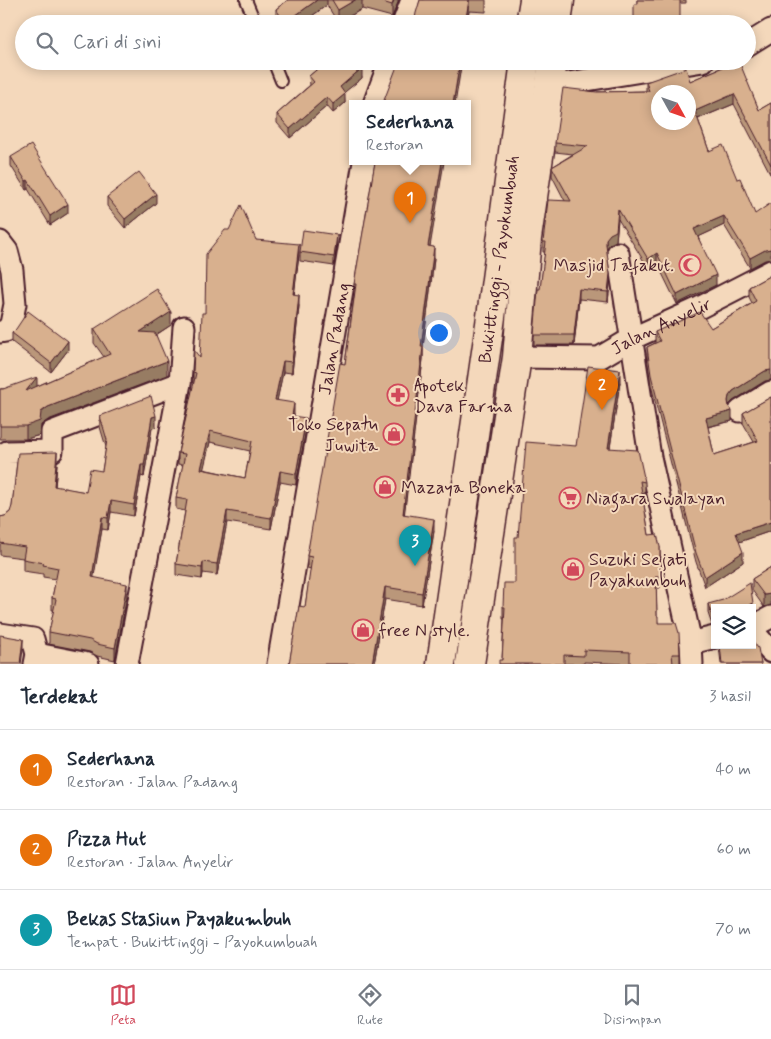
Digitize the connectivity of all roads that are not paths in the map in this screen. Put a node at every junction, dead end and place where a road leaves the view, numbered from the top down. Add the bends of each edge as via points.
1 (246, 0) edge
2 (412, 0) edge
3 (534, 0) edge
4 (560, 0) edge
5 (252, 15) edge
6 (406, 15) edge
7 (532, 15) edge
8 (558, 15) edge
9 (771, 30) edge
10 (756, 39) edge
11 (277, 70) edge
12 (387, 70) edge
13 (524, 70) edge
14 (598, 70) edge
15 (551, 74) edge
16 (281, 81) dead end
17 (375, 100) edge
18 (363, 165) edge
19 (0, 242) edge
20 (618, 253) dead end
21 (771, 271) edge
22 (184, 327) dead end
23 (0, 332) edge
24 (631, 339) junction
25 (517, 357) junction
26 (180, 383) junction
27 (771, 392) edge
28 (740, 410) dead end
29 (0, 516) edge
30 (771, 617) edge
31 (756, 626) edge
32 (756, 633) edge
33 (0, 634) edge
34 (711, 640) edge
35 (771, 652) edge
36 (691, 654) edge
37 (36, 659) edge
38 (88, 664) edge
39 (127, 664) edge
40 (278, 664) edge
41 (441, 664) edge
42 (470, 664) edge

1 - 5 lane
2 - 6 street
3 - 7 highway
4 - 8 highway
9 - 10 street
11 - 16 lane
12 - 17 street
13 - 41 highway, Bukittinggi - Payokumbuah
14 - 15 street
15 - 25 highway, Bukittinggi - Payokumbuah via 527,238
18 - 40 street, Jalan Padang
19 - 23 street via 7,251 12,270 15,304 11,324 6,331
20 - 24 street
21 - 24 street, Jalan Anyelir
22 - 26 street
24 - 25 street, Jalan Anyelir via 599,358
24 - 36 street via 650,457
25 - 42 highway, Bukittinggi - Payokumbuah
26 - 29 street via 52,432 52,451 7,452
26 - 39 street
27 - 28 street
30 - 31 street
32 - 35 street
33 - 37 street via 33,639
34 - 36 street
37 - 38 street

